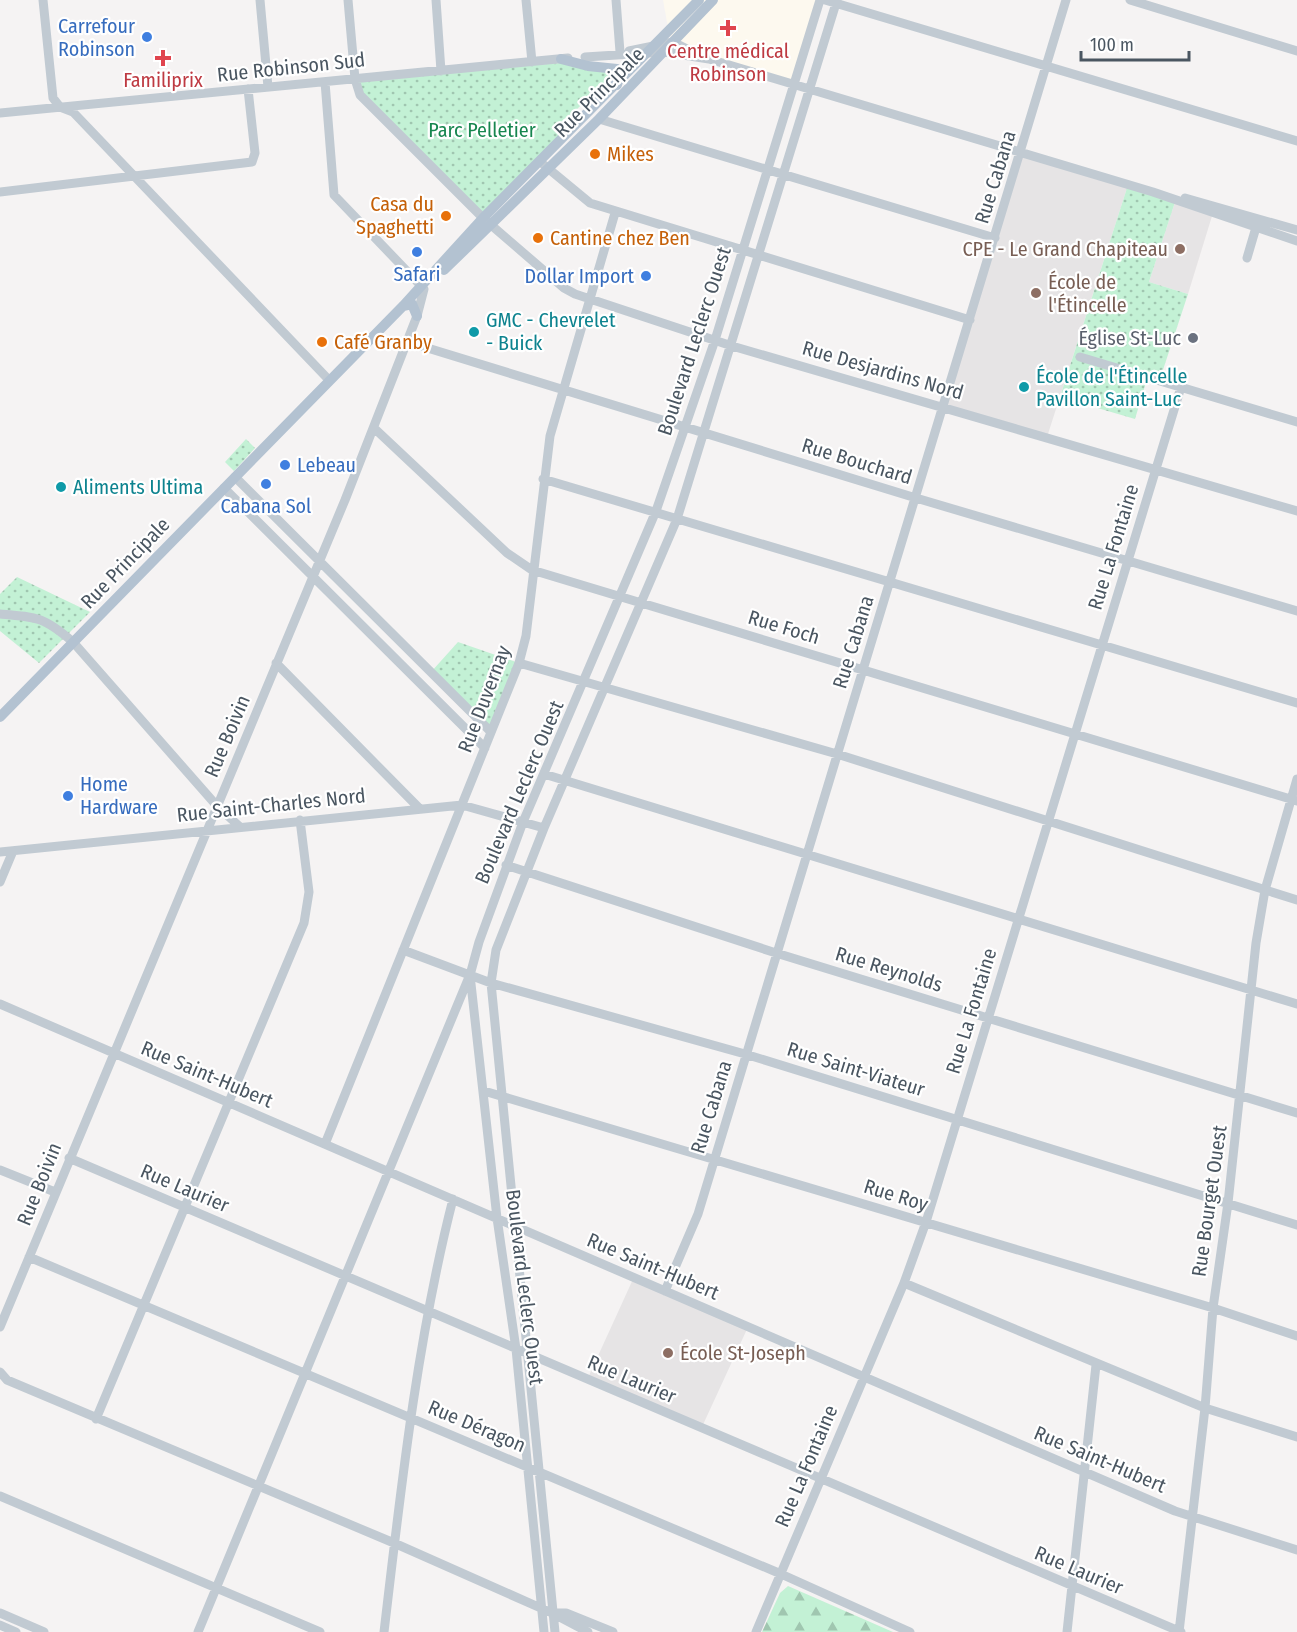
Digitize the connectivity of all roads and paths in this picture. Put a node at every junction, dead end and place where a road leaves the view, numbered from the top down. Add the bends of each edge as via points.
1 (43, 0) edge
2 (260, 0) edge
3 (348, 0) edge
4 (436, 0) edge
5 (526, 0) edge
6 (616, 0) edge
7 (699, 0) edge
8 (713, 0) edge
9 (820, 0) edge
10 (825, 0) edge
11 (1066, 0) edge
12 (1130, 0) edge
13 (836, 2) edge
14 (673, 42) junction
15 (656, 50) junction
16 (1297, 51) edge
17 (620, 52) junction
18 (585, 57) junction
19 (561, 59) junction
20 (709, 59) junction
21 (532, 62) junction
22 (1047, 67) junction
23 (441, 71) junction
24 (355, 79) junction
25 (325, 82) junction
26 (616, 85) junction
27 (794, 85) junction
28 (268, 87) junction
29 (248, 89) junction
30 (810, 89) junction
31 (60, 108) junction
32 (0, 113) edge
33 (598, 119) junction
34 (1297, 141) edge
35 (1021, 153) junction
36 (544, 165) junction
37 (767, 170) junction
38 (132, 175) junction
39 (784, 175) junction
40 (0, 192) edge
41 (615, 213) junction
42 (487, 222) junction
43 (1257, 223) junction
44 (1297, 230) edge
45 (995, 238) junction
46 (1297, 241) edge
47 (743, 249) junction
48 (760, 255) junction
49 (1247, 258) dead end
50 (422, 286) junction
51 (588, 300) junction
52 (403, 306) junction
53 (417, 316) junction
54 (970, 320) junction
55 (715, 340) junction
56 (408, 342) junction
57 (732, 346) junction
58 (1080, 357) dead end
59 (329, 380) junction
60 (1181, 387) junction
61 (563, 389) junction
62 (944, 406) junction
63 (1297, 422) edge
64 (686, 426) junction
65 (374, 428) junction
66 (705, 434) junction
67 (1156, 469) junction
68 (235, 477) junction
69 (543, 479) junction
70 (224, 488) junction
71 (916, 498) junction
72 (656, 511) junction
73 (1297, 511) edge
74 (273, 515) junction
75 (677, 519) junction
76 (262, 526) junction
77 (1128, 559) junction
78 (320, 561) junction
79 (532, 570) junction
80 (313, 577) junction
81 (890, 582) junction
82 (620, 595) junction
83 (642, 603) junction
84 (367, 608) junction
85 (1297, 611) edge
86 (0, 614) edge
87 (356, 620) junction
88 (73, 642) junction
89 (1102, 645) junction
90 (408, 649) junction
91 (397, 660) junction
92 (276, 663) junction
93 (519, 663) junction
94 (863, 670) junction
95 (585, 680) junction
96 (439, 681) junction
97 (605, 686) junction
98 (429, 692) junction
99 (1297, 703) edge
100 (0, 717) edge
101 (491, 732) junction
102 (1075, 734) junction
103 (485, 748) junction
104 (837, 754) junction
105 (544, 774) junction
106 (1297, 779) edge
107 (565, 781) junction
108 (1294, 800) edge
109 (462, 805) junction
110 (217, 806) junction
111 (420, 809) junction
112 (300, 820) junction
113 (523, 822) junction
114 (1048, 822) junction
115 (239, 826) junction
116 (544, 828) junction
117 (208, 829) junction
118 (13, 851) junction
119 (0, 852) edge
120 (806, 856) junction
121 (506, 865) junction
122 (526, 872) junction
123 (0, 882) edge
124 (1265, 890) junction
125 (1297, 900) edge
126 (1018, 919) junction
127 (403, 950) junction
128 (776, 953) junction
129 (470, 975) junction
130 (491, 982) junction
131 (1250, 990) junction
132 (0, 1004) edge
133 (1297, 1005) edge
134 (454, 1017) junction
135 (988, 1018) junction
136 (475, 1019) junction
137 (113, 1052) junction
138 (746, 1054) junction
139 (484, 1091) junction
140 (502, 1096) junction
141 (1240, 1097) junction
142 (228, 1102) junction
143 (1297, 1113) edge
144 (957, 1119) junction
145 (325, 1144) junction
146 (69, 1158) junction
147 (713, 1159) junction
148 (0, 1170) edge
149 (389, 1172) junction
150 (55, 1192) junction
151 (453, 1199) junction
152 (1228, 1203) junction
153 (183, 1207) junction
154 (497, 1218) junction
155 (926, 1222) junction
156 (1297, 1225) edge
157 (517, 1227) junction
158 (29, 1257) junction
159 (346, 1276) junction
160 (904, 1283) junction
161 (665, 1291) junction
162 (144, 1304) junction
163 (1213, 1308) junction
164 (430, 1312) junction
165 (0, 1327) edge
166 (1297, 1336) edge
167 (516, 1349) junction
168 (529, 1355) junction
169 (1096, 1365) junction
170 (0, 1372) edge
171 (306, 1372) junction
172 (864, 1377) junction
173 (1204, 1408) junction
174 (412, 1418) junction
175 (96, 1419) junction
176 (1297, 1437) edge
177 (528, 1467) junction
178 (541, 1472) junction
179 (1084, 1472) junction
180 (819, 1479) junction
181 (258, 1487) junction
182 (0, 1496) edge
183 (1191, 1518) junction
184 (394, 1543) junction
185 (1297, 1550) edge
186 (781, 1574) junction
187 (216, 1587) junction
188 (1072, 1587) junction
189 (542, 1608) junction
190 (0, 1613) edge
191 (552, 1613) junction
192 (0, 1625) edge
193 (16, 1632) edge
194 (44, 1632) edge
195 (198, 1632) edge
196 (320, 1632) edge
197 (384, 1632) edge
198 (544, 1632) edge
199 (555, 1632) edge
200 (588, 1632) edge
201 (613, 1632) edge
202 (756, 1632) edge
203 (910, 1632) edge
204 (1067, 1632) edge
205 (1180, 1632) edge

1 - 31 street via 53,98
2 - 28 street
3 - 24 street
4 - 23 street
5 - 21 street
6 - 17 street
7 - 15 main road, Rue Principale
8 - 14 main road, Rue Principale
9 - 27 street, Boulevard Leclerc Ouest
10 - 13 street
11 - 22 street, Rue Cabana
12 - 16 street
13 - 22 street
13 - 30 street, Boulevard Leclerc Ouest
14 - 15 main road, Rue Principale
14 - 20 street
15 - 17 street, Rue Robinson Sud
15 - 18 street, Rue Robinson Sud
15 - 20 street
15 - 26 main road, Rue Principale
15 - 33 main road, Rue Principale
17 - 18 street, Rue Robinson Sud
18 - 19 street, Rue Robinson Sud
19 - 21 street, Rue Robinson Sud
19 - 26 main road via 617,69 620,72
20 - 27 street
21 - 23 street, Rue Robinson Sud
22 - 34 street
22 - 35 street, Rue Cabana
23 - 24 street, Rue Robinson Sud
24 - 25 street, Rue Robinson Sud
24 - 42 street, Rue Desjardins Nord via 360,95
25 - 28 street, Rue Robinson Sud
25 - 50 street via 334,195
26 - 36 main road, Rue Principale
27 - 30 street
27 - 37 street, Boulevard Leclerc Ouest
28 - 29 street, Rue Robinson Sud
29 - 31 street, Rue Robinson Sud
29 - 38 street via 255,153 252,162
30 - 35 street
30 - 39 street, Boulevard Leclerc Ouest
31 - 32 street, Rue Robinson Sud
31 - 38 street via 73,112
33 - 36 main road, Rue Principale
33 - 37 street
35 - 43 street
35 - 45 street, Rue Cabana
36 - 41 street via 590,203
36 - 42 main road, Rue Principale
37 - 39 street
37 - 47 street, Boulevard Leclerc Ouest
38 - 40 street
38 - 59 street
39 - 45 street
39 - 48 street, Boulevard Leclerc Ouest
41 - 47 street
41 - 51 street, Rue Duvernay
42 - 50 main road, Rue Principale
42 - 51 street, Rue Desjardins Nord via 564,288
43 - 44 street
43 - 46 street
43 - 49 street
45 - 54 street, Rue Cabana
47 - 48 street
47 - 55 street, Boulevard Leclerc Ouest
48 - 54 street
48 - 57 street, Boulevard Leclerc Ouest
50 - 52 main road, Rue Principale
50 - 53 street, Rue Boivin
51 - 55 street, Rue Desjardins Nord
51 - 61 street, Rue Duvernay
52 - 53 main road via 412,304
52 - 59 main road, Rue Principale
53 - 56 street, Rue Boivin
54 - 62 street, Rue Cabana
55 - 57 street, Rue Desjardins Nord
55 - 64 street, Boulevard Leclerc Ouest
56 - 61 street, Rue Bouchard
56 - 65 street, Rue Boivin
57 - 62 street, Rue Desjardins Nord
57 - 66 street, Boulevard Leclerc Ouest
58 - 60 street
59 - 68 main road, Rue Principale
60 - 63 street
60 - 67 street, Rue La Fontaine
61 - 64 street, Rue Bouchard
61 - 69 street, Rue Duvernay
62 - 67 street, Rue Desjardins Nord
62 - 71 street, Rue Cabana
64 - 66 street, Rue Bouchard
64 - 72 street, Boulevard Leclerc Ouest
65 - 78 street, Rue Boivin
65 - 79 street, Rue Foch via 507,553
66 - 71 street, Rue Bouchard
66 - 75 street, Boulevard Leclerc Ouest
67 - 73 street, Rue Desjardins Nord
67 - 77 street, Rue La Fontaine
68 - 70 main road, Rue Principale
68 - 74 street
69 - 72 street
69 - 79 street, Rue Duvernay
70 - 76 street
70 - 88 main road, Rue Principale
71 - 77 street, Rue Bouchard
71 - 81 street, Rue Cabana
72 - 75 street
72 - 82 street, Boulevard Leclerc Ouest
74 - 76 street
74 - 78 street
75 - 81 street
75 - 83 street, Boulevard Leclerc Ouest
76 - 80 street
77 - 85 street, Rue Bouchard
77 - 89 street, Rue La Fontaine
78 - 80 street, Rue Boivin
78 - 84 street
79 - 82 street, Rue Foch
79 - 93 street, Rue Duvernay via 526,636
80 - 87 street
80 - 92 street, Rue Boivin
81 - 89 street
81 - 94 street, Rue Cabana
82 - 83 street, Rue Foch
82 - 95 street, Boulevard Leclerc Ouest
83 - 94 street, Rue Foch
83 - 97 street, Boulevard Leclerc Ouest
84 - 87 street
84 - 90 street
86 - 88 street via 41,618
87 - 91 street
88 - 100 main road, Rue Principale
88 - 110 street
89 - 99 street
89 - 102 street, Rue La Fontaine
90 - 91 street
90 - 96 street
91 - 98 street
92 - 110 street, Rue Boivin
92 - 111 street
93 - 95 street
93 - 101 street, Rue Duvernay
94 - 102 street, Rue Foch
94 - 104 street, Rue Cabana
95 - 97 street
95 - 105 street, Boulevard Leclerc Ouest
96 - 98 street
96 - 101 street
97 - 104 street
97 - 107 street, Boulevard Leclerc Ouest
98 - 103 street
101 - 103 street, Rue Duvernay
102 - 108 street, Rue Foch
102 - 114 street, Rue La Fontaine
103 - 109 street, Rue Duvernay
104 - 114 street
104 - 120 street, Rue Cabana
105 - 107 street
105 - 113 street, Boulevard Leclerc Ouest
106 - 108 street, Rue Bourget Ouest
107 - 116 street, Boulevard Leclerc Ouest
107 - 120 street
108 - 124 street, Rue Bourget Ouest
109 - 111 street, Rue Saint-Charles Nord
109 - 113 street, Rue Saint-Charles Nord
109 - 127 street, Rue Duvernay
110 - 115 street
110 - 117 street, Rue Boivin
111 - 112 street, Rue Saint-Charles Nord
112 - 115 street, Rue Saint-Charles Nord
112 - 142 street via 308,908
113 - 116 street, Rue Saint-Charles Nord
113 - 121 street, Boulevard Leclerc Ouest
114 - 124 street
114 - 126 street, Rue La Fontaine
115 - 117 street, Rue Saint-Charles Nord
116 - 122 street, Boulevard Leclerc Ouest
117 - 118 street, Rue Saint-Charles Nord
117 - 137 street, Rue Boivin
118 - 119 street, Rue Saint-Charles Nord
118 - 123 street
120 - 126 street
120 - 128 street, Rue Cabana
121 - 122 street, Rue Reynolds
121 - 129 street, Boulevard Leclerc Ouest
122 - 128 street, Rue Reynolds
122 - 130 street, Boulevard Leclerc Ouest via 496,950
124 - 125 street
124 - 131 street, Rue Bourget Ouest
126 - 131 street
126 - 135 street, Rue La Fontaine
127 - 129 street, Rue Saint-Viateur
127 - 145 street, Rue Duvernay
128 - 135 street, Rue Reynolds
128 - 138 street, Rue Cabana
129 - 130 street, Rue Saint-Viateur
129 - 134 street
129 - 136 street, Boulevard Leclerc Ouest
130 - 138 street, Rue Saint-Viateur
130 - 140 street, Boulevard Leclerc Ouest
131 - 133 street
131 - 141 street, Rue Bourget Ouest
132 - 137 street, Rue Saint-Hubert
134 - 136 street via 466,1011
134 - 149 street
135 - 141 street, Rue Reynolds
135 - 144 street, Rue La Fontaine
136 - 139 street, Boulevard Leclerc Ouest
137 - 142 street, Rue Saint-Hubert
137 - 146 street, Rue Boivin
138 - 144 street, Rue Saint-Viateur
138 - 147 street, Rue Cabana
139 - 140 street, Rue Roy
139 - 154 street, Boulevard Leclerc Ouest
140 - 147 street, Rue Roy
140 - 157 street, Boulevard Leclerc Ouest
141 - 143 street, Rue Reynolds
141 - 152 street, Rue Bourget Ouest
142 - 145 street, Rue Saint-Hubert
142 - 153 street
144 - 152 street, Rue Saint-Viateur
144 - 155 street, Rue La Fontaine
145 - 149 street, Rue Saint-Hubert
146 - 150 street, Rue Boivin
146 - 153 street, Rue Laurier
147 - 155 street, Rue Roy
147 - 161 street, Rue Cabana via 698,1214
148 - 150 street
149 - 151 street, Rue Saint-Hubert
149 - 159 street
150 - 158 street, Rue Boivin
151 - 154 street, Rue Saint-Hubert
151 - 164 street
152 - 156 street, Rue Saint-Viateur
152 - 163 street, Rue Bourget Ouest
153 - 159 street, Rue Laurier
153 - 162 street
154 - 157 street, Rue Saint-Hubert
154 - 167 street, Boulevard Leclerc Ouest
155 - 160 street, Rue La Fontaine
155 - 163 street, Rue Roy
157 - 161 street, Rue Saint-Hubert
157 - 168 street, Boulevard Leclerc Ouest
158 - 162 street, Rue Déragon
158 - 165 street, Rue Boivin
159 - 164 street, Rue Laurier
159 - 171 street
160 - 169 street
160 - 172 street, Rue La Fontaine
161 - 172 street, Rue Saint-Hubert
162 - 171 street, Rue Déragon
162 - 175 street
163 - 166 street, Rue Roy
163 - 173 street, Rue Bourget Ouest
164 - 167 street, Rue Laurier
164 - 174 street
167 - 168 street, Rue Laurier
167 - 177 street, Boulevard Leclerc Ouest
168 - 178 street, Boulevard Leclerc Ouest
168 - 180 street, Rue Laurier
169 - 173 street
169 - 179 street
170 - 175 street via 7,1380
171 - 174 street, Rue Déragon
171 - 181 street
172 - 179 street, Rue Saint-Hubert
172 - 180 street, Rue La Fontaine
173 - 176 street
173 - 183 street, Rue Bourget Ouest
174 - 177 street, Rue Déragon
174 - 184 street
175 - 181 street
177 - 178 street, Rue Déragon
177 - 189 street, Boulevard Leclerc Ouest
178 - 186 street, Rue Déragon
178 - 191 street, Boulevard Leclerc Ouest
179 - 183 street, Rue Saint-Hubert
179 - 188 street
180 - 186 street, Rue La Fontaine
180 - 188 street, Rue Laurier
181 - 184 street
181 - 187 street
182 - 187 street
183 - 185 street, Rue Saint-Hubert
183 - 205 street, Rue Bourget Ouest
184 - 189 street
184 - 197 street
186 - 202 street, Rue La Fontaine
186 - 203 street, Rue Déragon
187 - 195 street
187 - 196 street
188 - 204 street
188 - 205 street, Rue Laurier
189 - 191 street
189 - 198 street, Boulevard Leclerc Ouest
190 - 194 street
191 - 199 street, Boulevard Leclerc Ouest
191 - 200 street
191 - 201 street via 566,1613
192 - 193 street

